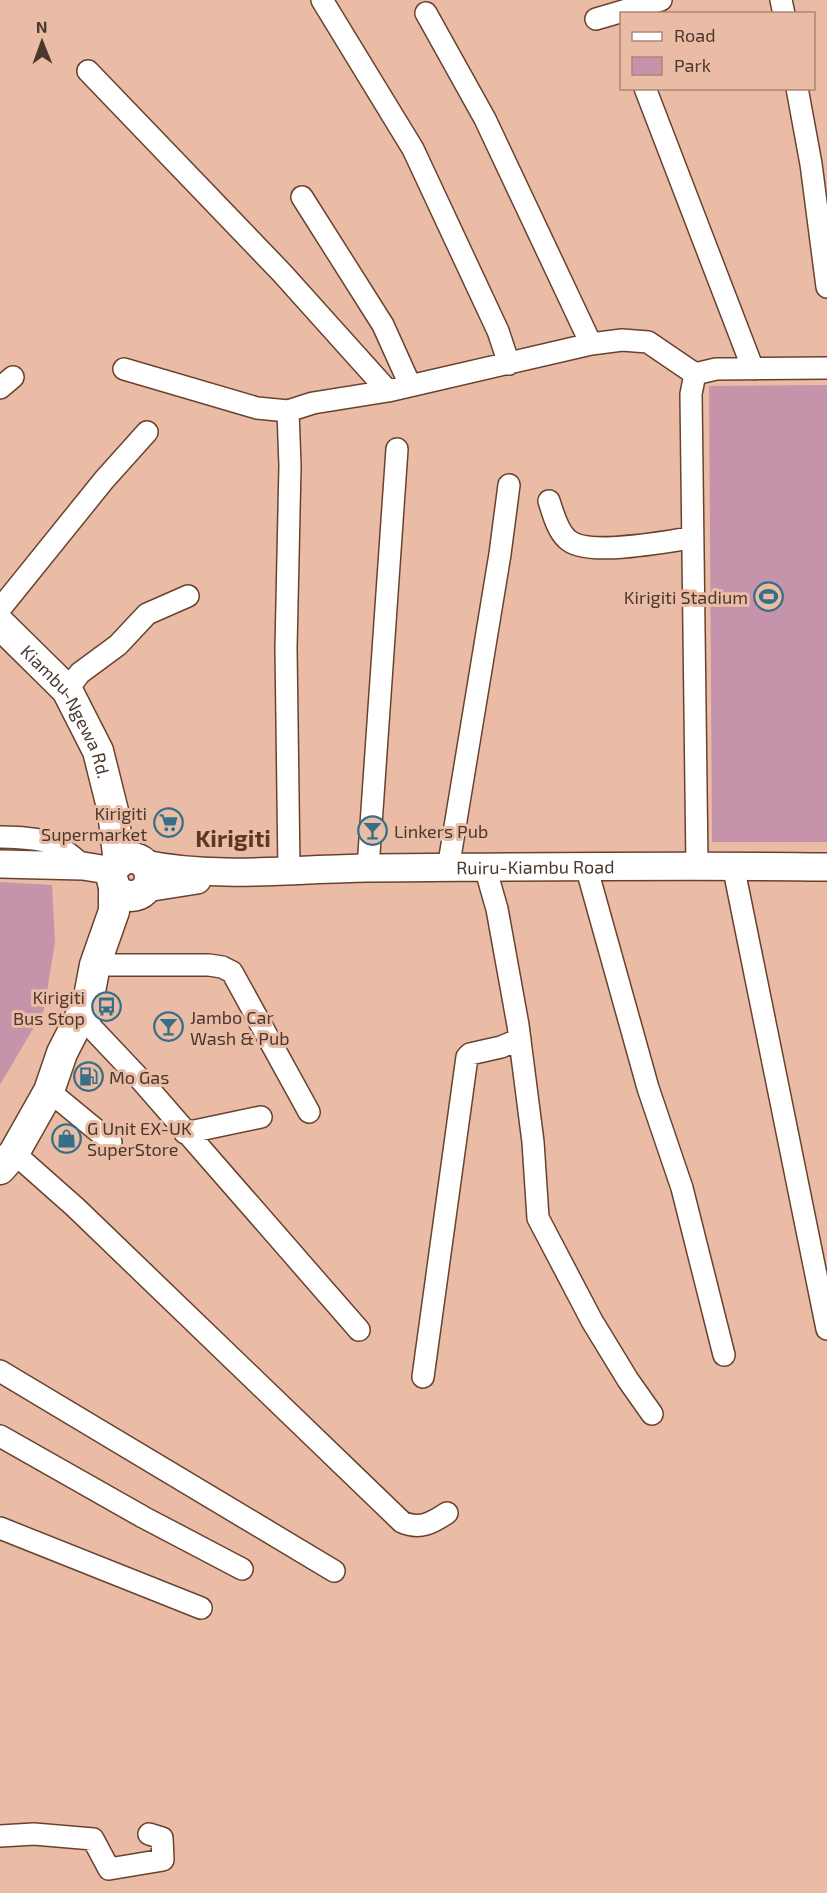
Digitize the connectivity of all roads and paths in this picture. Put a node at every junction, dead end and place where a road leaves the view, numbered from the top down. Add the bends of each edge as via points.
1 (322, 0) edge
2 (662, 0) edge
3 (622, 12) edge
4 (426, 13) dead end
5 (620, 13) edge
6 (596, 20) dead end
7 (88, 71) dead end
8 (646, 90) edge
9 (797, 90) edge
10 (302, 197) dead end
11 (827, 286) edge
12 (591, 344) junction
13 (509, 364) junction
14 (827, 368) edge
15 (124, 369) dead end
16 (753, 369) junction
17 (695, 375) junction
18 (410, 385) junction
19 (388, 391) junction
20 (288, 411) junction
21 (147, 432) dead end
22 (397, 449) dead end
23 (509, 485) dead end
24 (549, 501) dead end
25 (692, 538) junction
26 (188, 596) dead end
27 (0, 609) edge
28 (0, 624) edge
29 (67, 690) junction
30 (0, 837) edge
31 (0, 864) edge
32 (78, 866) junction
33 (586, 866) junction
34 (697, 866) junction
35 (733, 866) junction
36 (484, 867) junction
37 (827, 867) edge
38 (368, 868) junction
39 (448, 868) junction
40 (289, 870) junction
41 (130, 875) junction
42 (97, 960) junction
43 (88, 1002) junction
44 (520, 1039) junction
45 (49, 1091) junction
46 (309, 1112) dead end
47 (261, 1117) dead end
48 (185, 1133) junction
49 (111, 1142) dead end
50 (7, 1161) edge
51 (827, 1329) edge
52 (359, 1330) dead end
53 (724, 1355) dead end
54 (0, 1371) edge
55 (423, 1377) dead end
56 (652, 1414) dead end
57 (0, 1436) edge
58 (447, 1513) dead end
59 (0, 1528) edge
60 (0, 1543) edge
61 (65, 1569) dead end
62 (242, 1569) dead end
63 (334, 1571) dead end
64 (201, 1608) dead end
65 (149, 1834) dead end
66 (0, 1836) edge

1 - 13 street via 413,149 498,331
2 - 3 street
4 - 12 street via 485,119
5 - 6 street
7 - 19 street via 282,273
8 - 16 street
9 - 11 street
10 - 18 street via 383,325
12 - 13 street
12 - 17 street via 648,342
13 - 18 street
14 - 16 street
15 - 20 street via 257,408
16 - 17 street via 716,369
17 - 25 street via 691,394
18 - 19 street
19 - 20 street
20 - 40 street
21 - 27 street
22 - 38 street
23 - 39 street
24 - 25 street via 562,533 580,546 605,548
25 - 34 street
26 - 29 street via 147,614 118,645 80,673
28 - 29 highway, Kiambu-Ngewa Rd.
29 - 41 highway, Kiambu-Ngewa Rd. via 98,751
30 - 32 street via 54,842
31 - 32 main road
32 - 41 main road, Ruiru-Kiambu Road
33 - 34 main road, Ruiru-Kiambu Road
33 - 36 main road, Ruiru-Kiambu Road
33 - 53 street via 648,1088 682,1188
34 - 35 main road, Ruiru-Kiambu Road
35 - 37 main road, Ruiru-Kiambu Road
35 - 51 street
36 - 39 main road, Ruiru-Kiambu Road
36 - 44 street via 496,909
38 - 39 main road, Ruiru-Kiambu Road
38 - 40 main road, Ruiru-Kiambu Road
40 - 41 main road, Ruiru-Kiambu Road via 177,869
41 - 42 highway
42 - 43 highway
42 - 46 street via 210,965 232,972
43 - 45 highway via 62,1053
43 - 48 street via 90,1026
44 - 55 street via 467,1057
44 - 56 street via 538,1218 592,1321
45 - 49 street
45 - 50 highway
47 - 48 street
48 - 52 street
50 - 58 street via 75,1207 402,1522 421,1526
54 - 63 street
57 - 62 street
59 - 64 street
60 - 61 street
65 - 66 street via 162,1838 163,1860 108,1869 93,1839 34,1834

